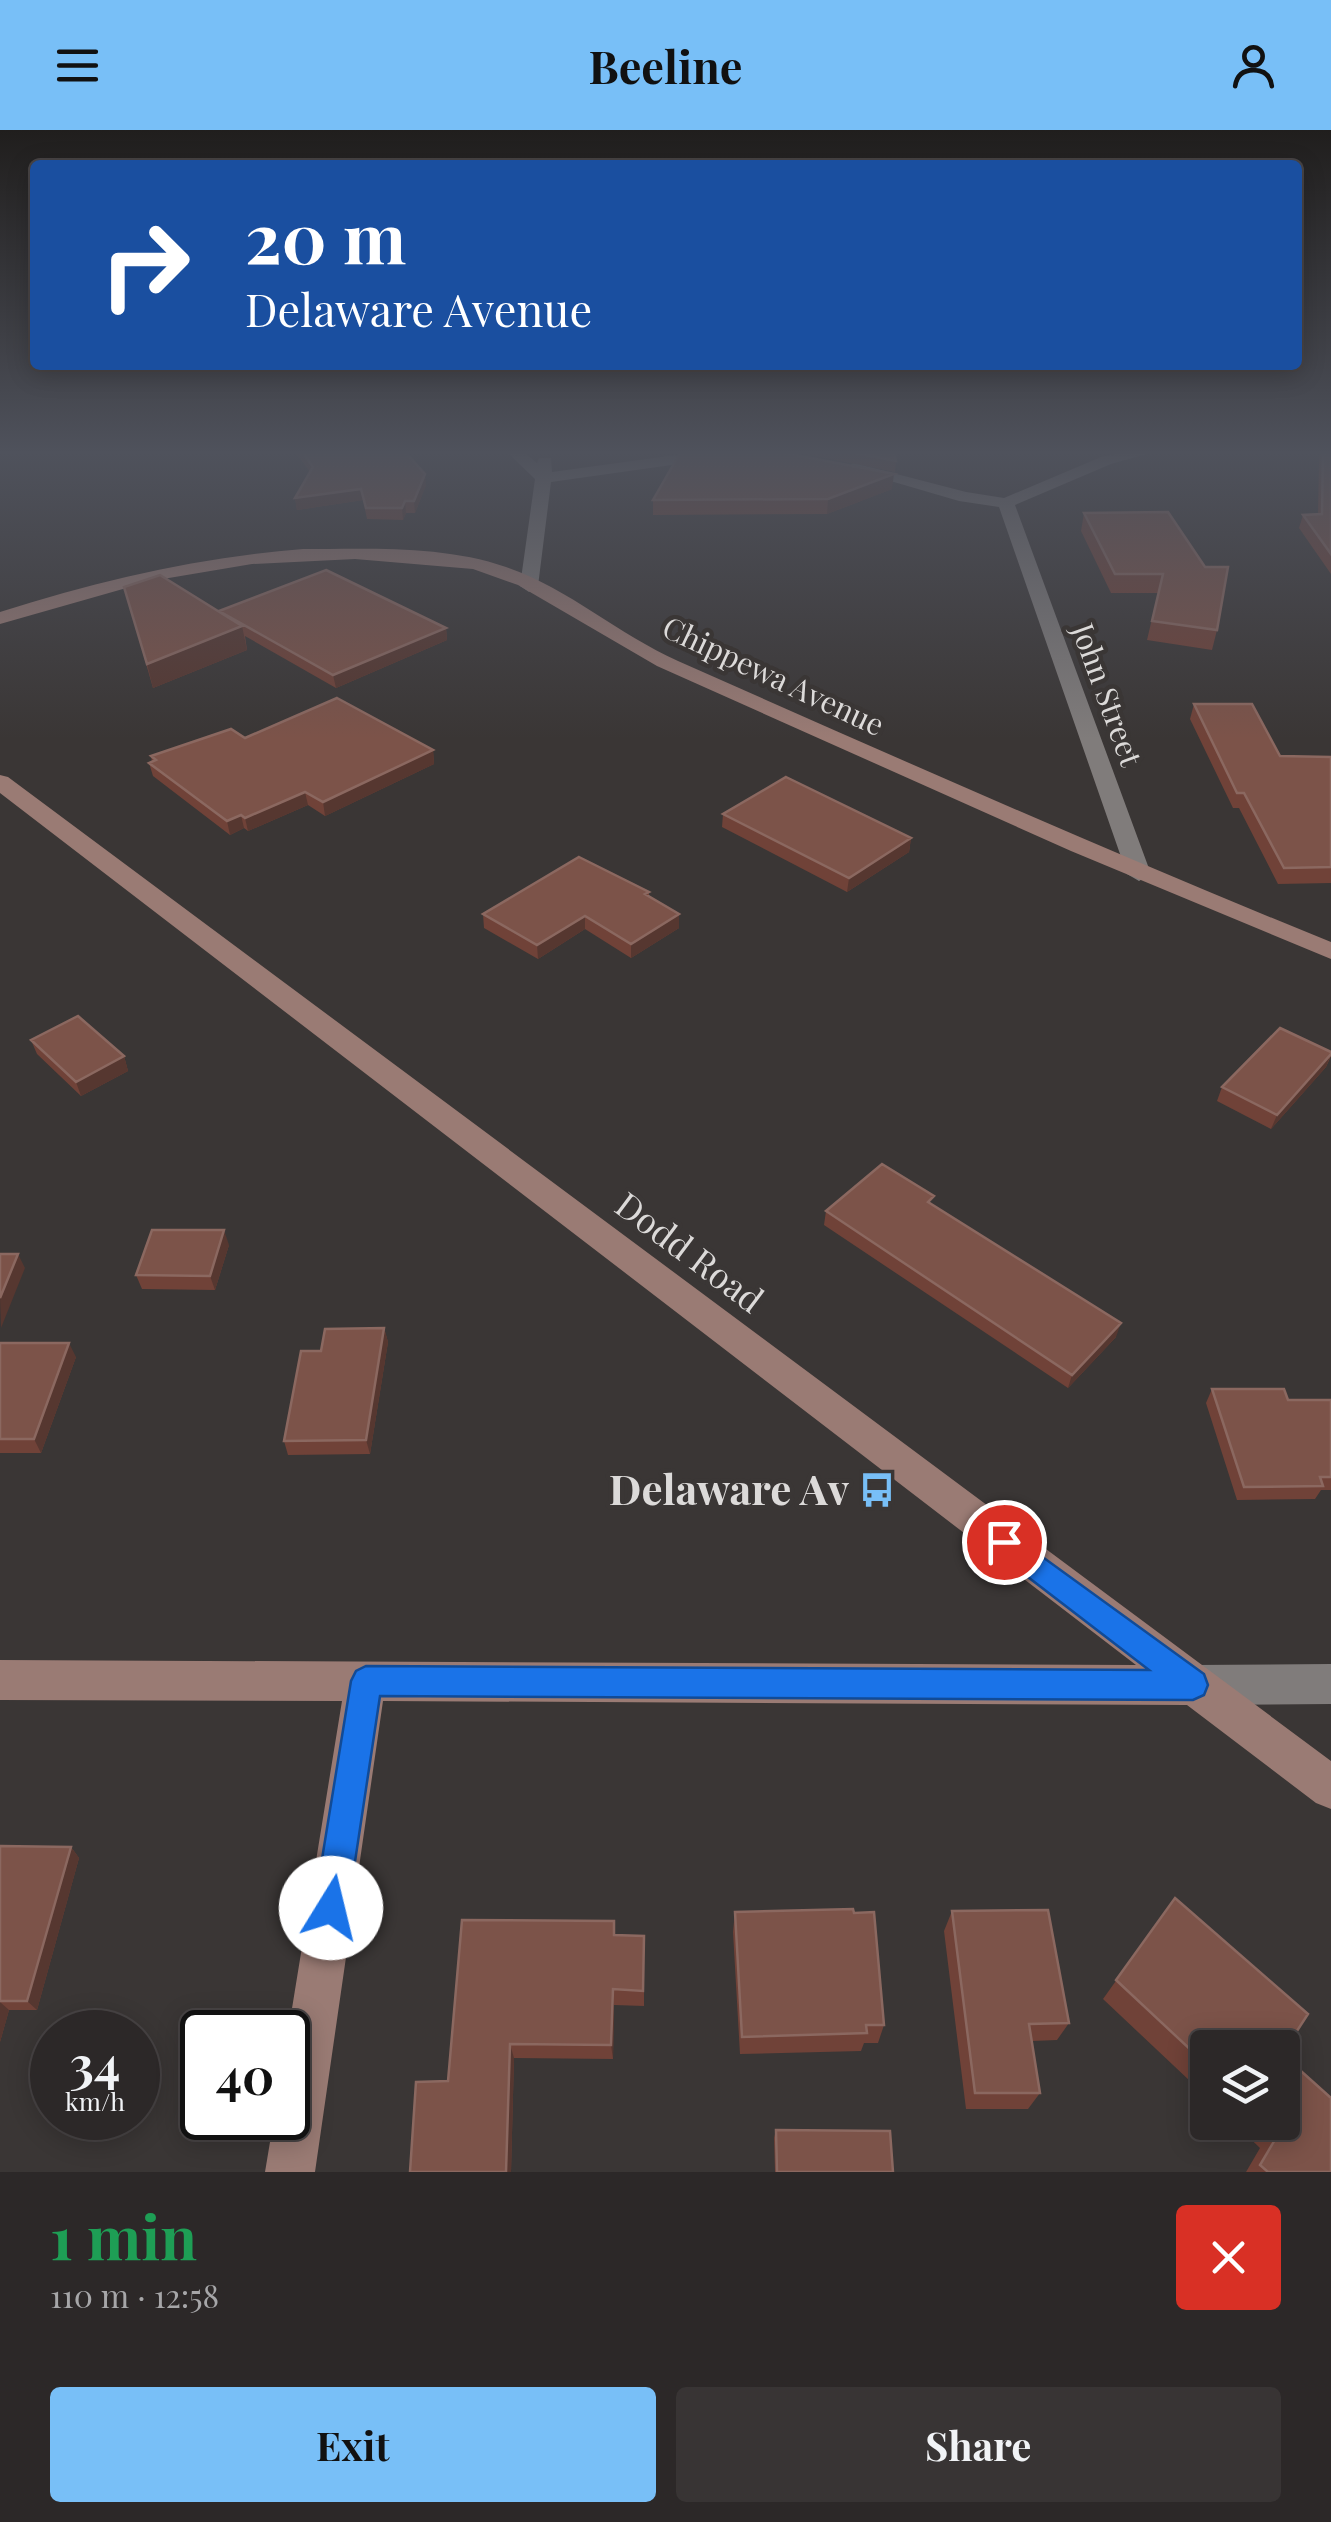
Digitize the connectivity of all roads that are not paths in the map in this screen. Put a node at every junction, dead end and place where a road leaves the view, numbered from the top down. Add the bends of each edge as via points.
1 (534, 548) edge
2 (1022, 548) edge
3 (529, 586) junction
4 (0, 618) edge
5 (0, 782) edge
6 (1139, 874) junction
7 (1331, 951) edge
8 (0, 1680) edge
9 (366, 1681) junction
10 (1331, 1684) edge
11 (1193, 1685) junction
12 (1331, 1788) edge
13 (290, 2172) edge

1 - 3 street
2 - 6 street, John Street
3 - 4 street, Chippewa Avenue via 478,564 360,553 247,556 170,569
3 - 6 street, Chippewa Avenue via 656,659
5 - 11 street, Dodd Road
6 - 7 street, Chippewa Avenue
8 - 9 street
9 - 11 street
9 - 13 street
10 - 11 street
11 - 12 street, Dodd Road

